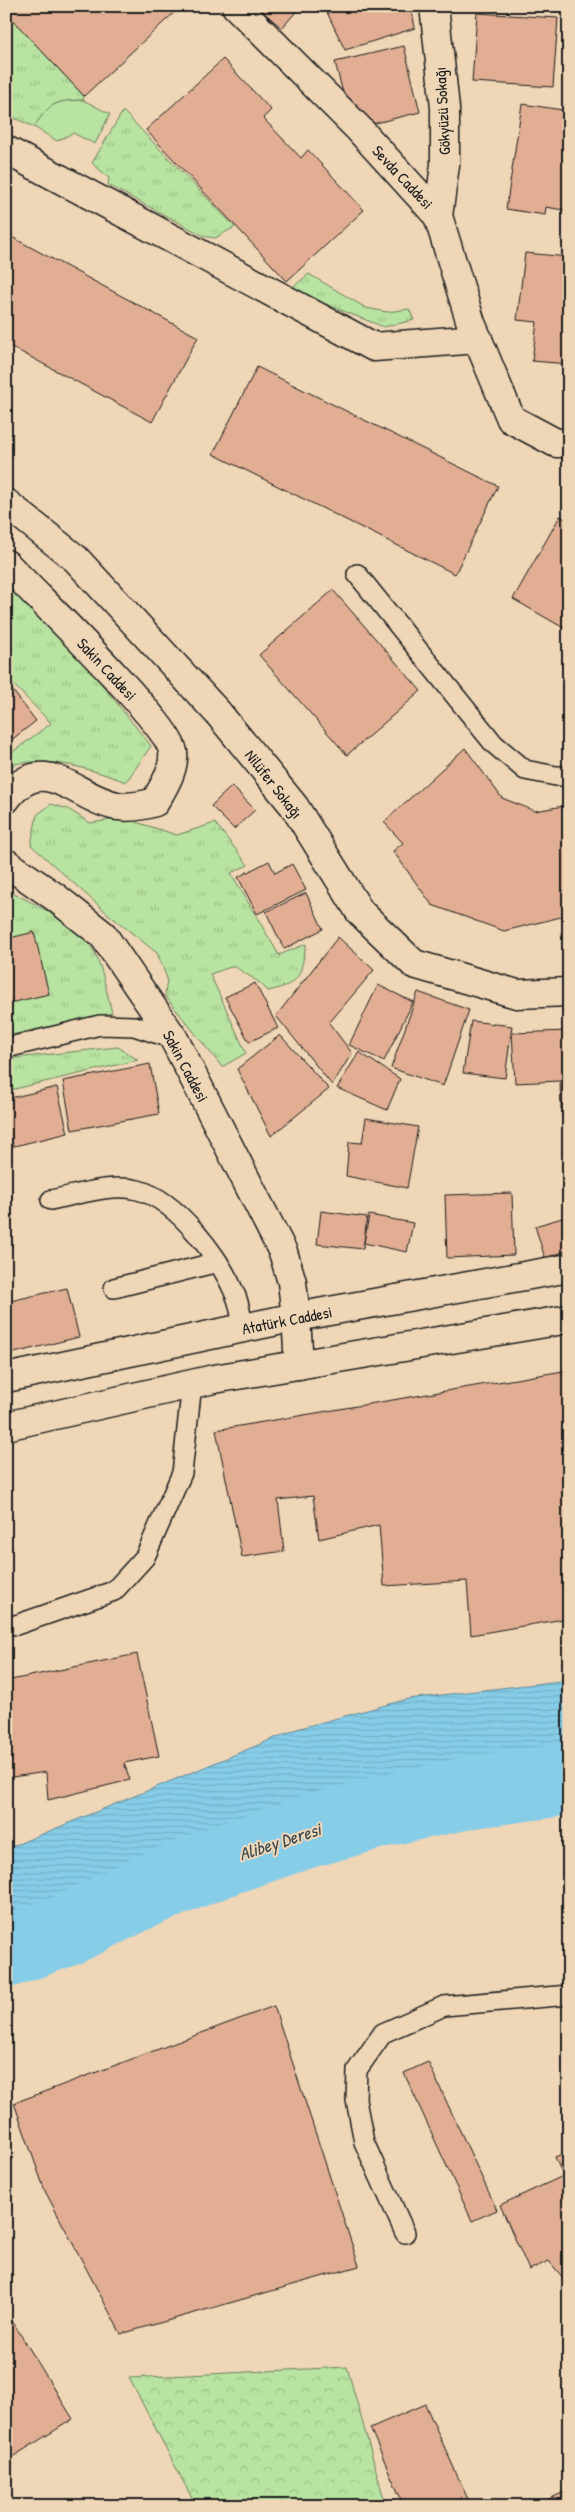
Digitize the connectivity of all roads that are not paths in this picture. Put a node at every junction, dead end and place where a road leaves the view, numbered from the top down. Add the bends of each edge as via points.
1 (236, 6) edge
2 (434, 6) edge
3 (6, 150) edge
4 (438, 216) junction
5 (478, 339) junction
6 (569, 443) edge
7 (6, 503) edge
8 (6, 564) edge
9 (357, 574) dead end
10 (569, 776) edge
11 (6, 800) edge
12 (6, 863) edge
13 (569, 992) edge
14 (174, 1039) junction
15 (6, 1048) edge
16 (51, 1200) dead end
17 (218, 1262) junction
18 (569, 1268) edge
19 (114, 1288) dead end
20 (296, 1317) junction
21 (569, 1319) edge
22 (243, 1327) junction
23 (299, 1365) junction
24 (6, 1378) edge
25 (192, 1384) junction
26 (6, 1426) edge
27 (16, 1625) dead end
28 (569, 1995) edge
29 (405, 2233) dead end

1 - 4 street, Sevda Caddesi via 358,128
2 - 4 street, Gökyüzü Sokağı via 444,108 444,165
3 - 5 street via 374,347
4 - 5 street, Sevda Caddesi
5 - 6 street, Sevda Caddesi via 511,419 556,442
7 - 13 street, Nilüfer Sokağı via 76,560 218,713 294,806 360,912 414,964 517,994
8 - 11 street, Sakin Caddesi via 112,673 159,728 173,751 172,770 155,802 136,808 107,803 58,778 41,777 23,782
9 - 10 lane via 494,744 525,770
12 - 14 street, Sakin Caddesi via 102,935
14 - 15 lane via 134,1026 100,1025
14 - 20 street, Sakin Caddesi via 283,1252 292,1282
16 - 17 lane via 115,1188 138,1190 173,1210
17 - 19 lane
17 - 22 lane via 236,1296
18 - 20 street, Atatürk Caddesi
20 - 22 street, Atatürk Caddesi
20 - 23 street, Sakin Caddesi
21 - 23 street
22 - 24 street, Atatürk Caddesi
23 - 25 street
25 - 26 street
25 - 27 lane via 182,1473 145,1557 114,1591
28 - 29 lane via 444,2006 383,2033 358,2070 356,2100 364,2142

